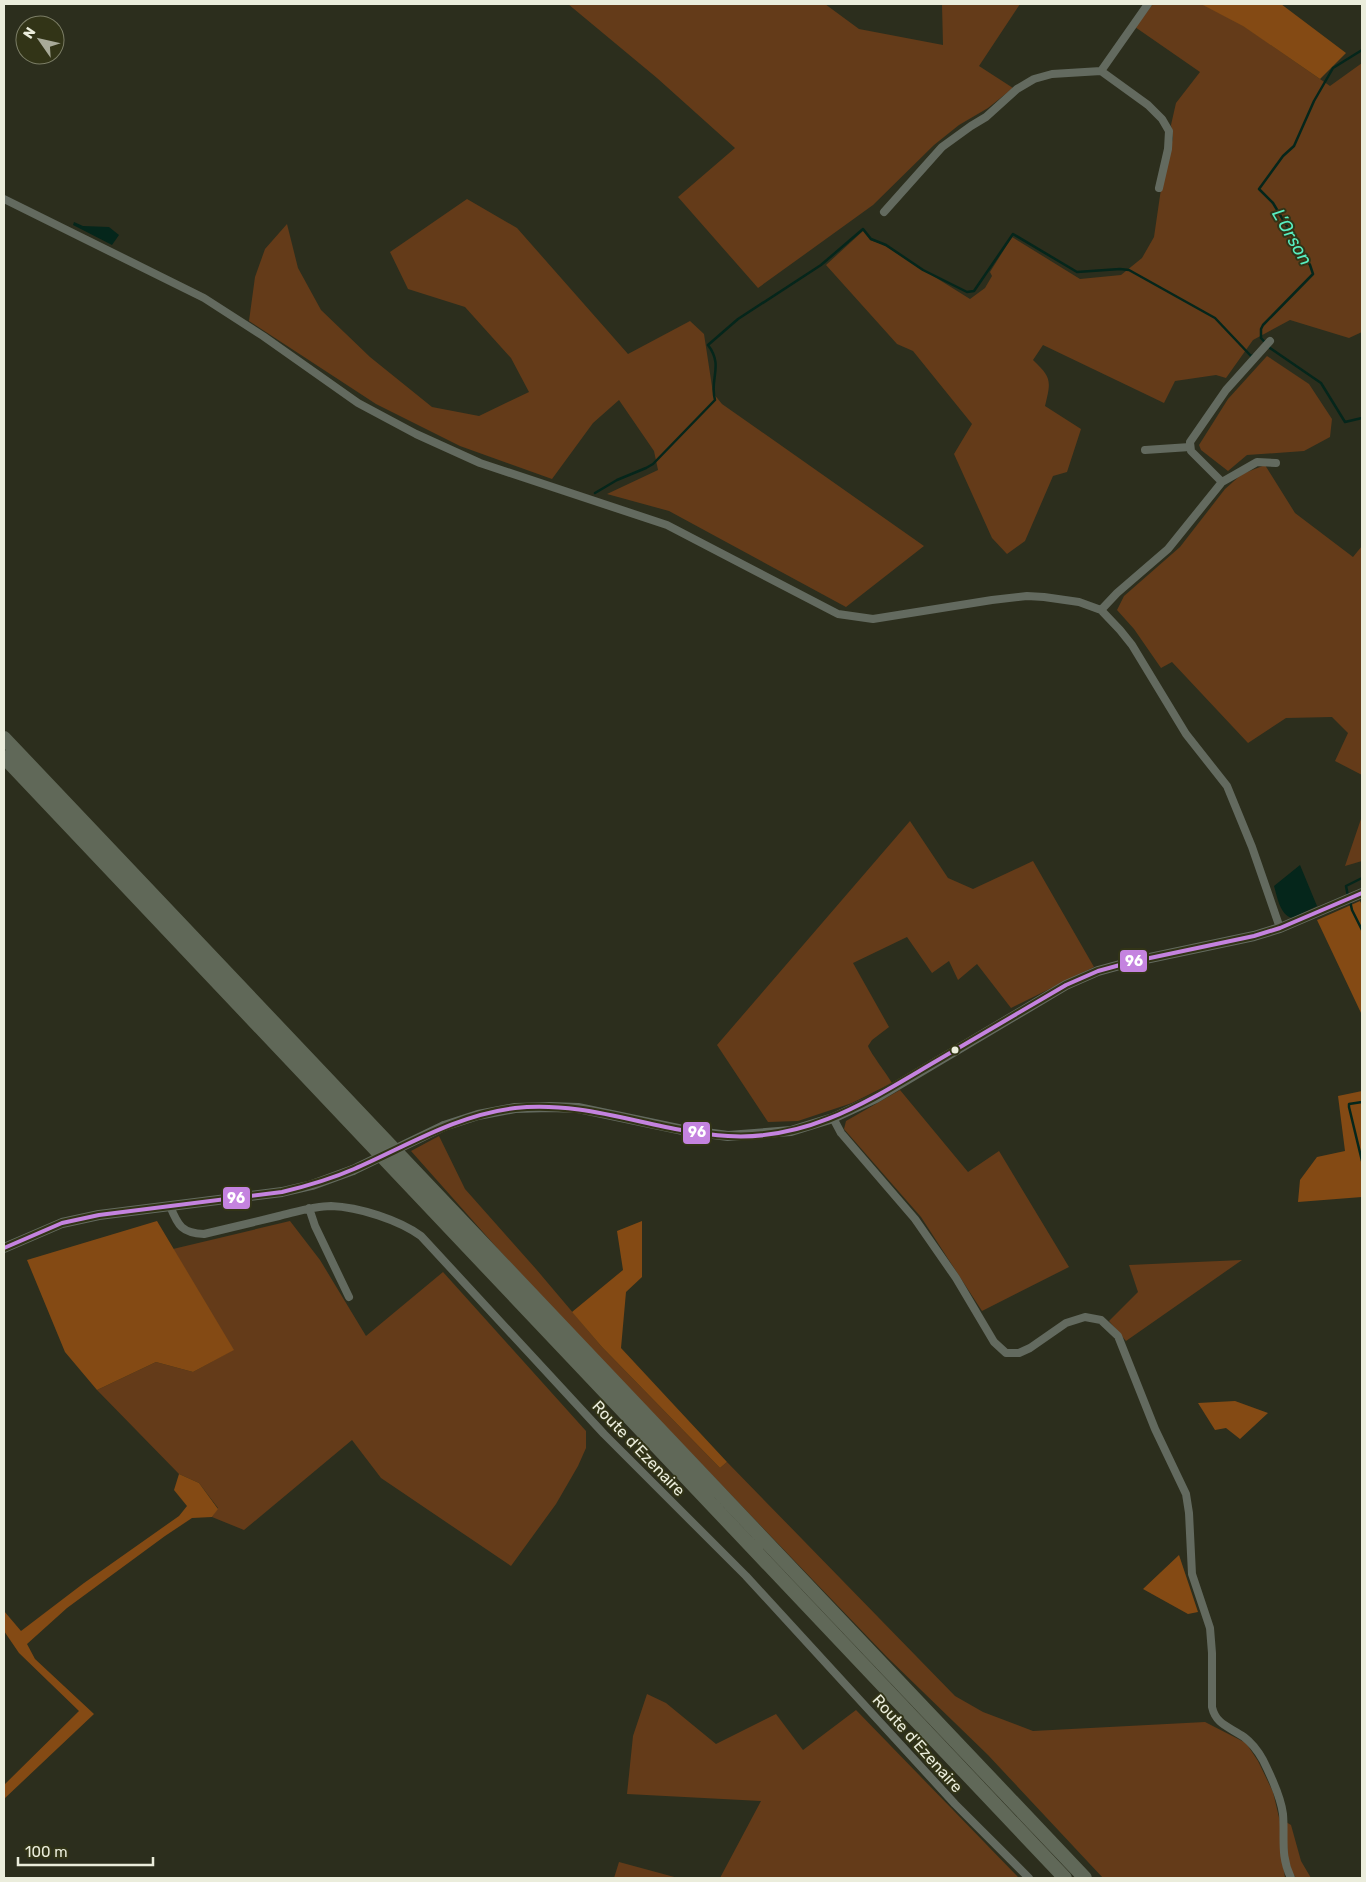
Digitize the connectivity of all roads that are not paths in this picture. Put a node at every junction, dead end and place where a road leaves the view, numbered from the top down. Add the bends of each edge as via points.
1 (1148, 4) edge
2 (1102, 71) junction
3 (1160, 188) dead end
4 (4, 200) edge
5 (884, 212) dead end
6 (1270, 341) dead end
7 (1190, 447) junction
8 (1145, 450) dead end
9 (1276, 462) dead end
10 (1222, 482) junction
11 (1101, 610) junction
12 (4, 738) edge
13 (4, 757) edge
14 (1353, 897) edge
15 (1280, 928) junction
16 (833, 1118) junction
17 (170, 1206) junction
18 (309, 1208) junction
19 (4, 1248) edge
20 (349, 1297) dead end
21 (1029, 1878) edge
22 (1065, 1878) edge
23 (1084, 1878) edge
24 (1291, 1878) edge

1 - 2 street
2 - 3 street via 1148,105 1162,118 1169,131
2 - 5 street via 1052,74 1017,89 986,117 942,147
4 - 11 street via 204,298 358,403 416,434 480,463 667,525 838,614 874,620 1028,596 1079,602
6 - 7 street via 1226,390 1193,437
7 - 8 street
7 - 10 street
9 - 10 street via 1257,462
10 - 11 street via 1168,550
11 - 15 street via 1132,645 1186,734 1227,786
12 - 23 highway
13 - 22 highway
14 - 15 street
15 - 16 street via 1098,971 1066,985 876,1098
16 - 17 street, bridge via 791,1131 728,1136 578,1108 515,1108 444,1126 353,1170 312,1185 282,1192
16 - 24 street via 841,1133 915,1219 1001,1350 1019,1353 1066,1323 1085,1316 1101,1320 1118,1336 1188,1501 1192,1574 1210,1628 1213,1713 1221,1723 1254,1746 1263,1761 1281,1804 1282,1848
17 - 18 street, Route d'Ezenaire via 182,1228 190,1233 204,1234
17 - 19 street via 99,1214 62,1223
18 - 20 street
18 - 21 street, Route d'Ezenaire via 331,1206 356,1210 395,1221 421,1236 604,1434 746,1576 955,1804

